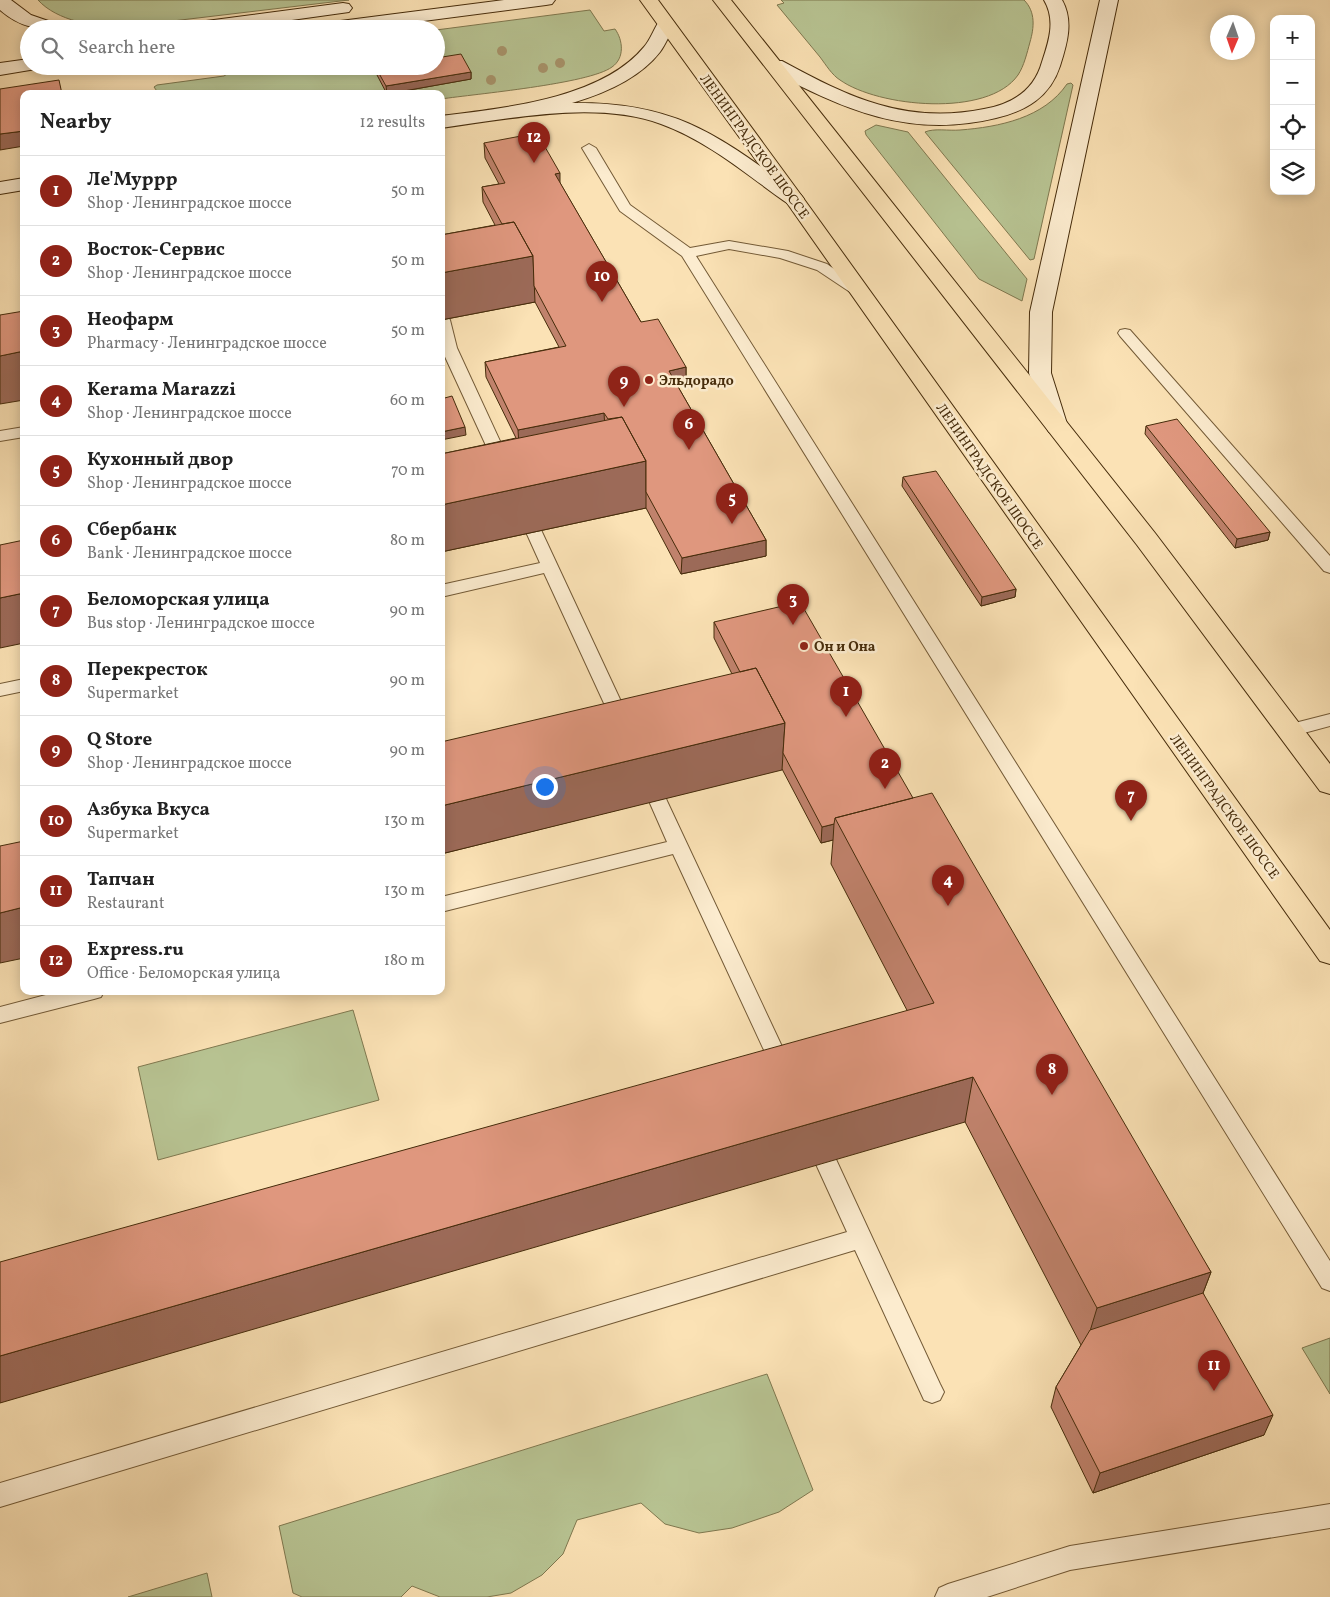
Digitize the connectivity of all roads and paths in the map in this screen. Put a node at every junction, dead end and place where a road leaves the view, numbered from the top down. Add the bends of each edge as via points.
1 (1, 0) edge
2 (409, 0) edge
3 (546, 0) edge
4 (649, 0) edge
5 (1053, 0) edge
6 (1109, 0) edge
7 (726, 4) edge
8 (27, 20) edge
9 (253, 20) edge
10 (388, 20) edge
11 (665, 22) junction
12 (20, 49) edge
13 (0, 52) edge
14 (775, 65) junction
15 (20, 66) edge
16 (0, 69) edge
17 (512, 112) junction
18 (445, 121) edge
19 (589, 148) dead end
20 (794, 199) junction
21 (687, 253) junction
22 (861, 293) junction
23 (1126, 333) dead end
24 (445, 349) edge
25 (1057, 427) junction
26 (20, 433) edge
27 (0, 436) edge
28 (509, 478) edge
29 (534, 532) edge
30 (550, 566) junction
31 (1330, 567) edge
32 (445, 590) edge
33 (20, 686) edge
34 (0, 690) edge
35 (1330, 720) edge
36 (1290, 731) junction
37 (632, 744) edge
38 (1330, 784) edge
39 (658, 800) edge
40 (678, 846) junction
41 (445, 904) edge
42 (1330, 952) edge
43 (78, 995) edge
44 (0, 1015) edge
45 (791, 1087) edge
46 (826, 1162) edge
47 (861, 1238) junction
48 (1330, 1281) edge
49 (932, 1392) dead end
50 (0, 1495) edge
51 (1330, 1516) edge
52 (948, 1597) edge

1 - 8 main road
2 - 9 main road
3 - 10 main road
4 - 11 main road, ЛЕНИНГРАДСКОЕ ШОССЕ
5 - 14 main road via 1059,7 1061,23 1048,75 1041,89 1011,107 978,118 927,122 876,112 823,92
6 - 25 main road via 1041,312 1040,373
7 - 14 main road
11 - 17 main road via 662,38 632,69 574,96
11 - 20 main road, ЛЕНИНГРАДСКОЕ ШОССЕ
12 - 13 main road
14 - 25 main road
15 - 16 main road
17 - 18 main road
17 - 20 main road via 596,109 667,119 708,139
19 - 21 lane via 625,208
20 - 22 main road, ЛЕНИНГРАДСКОЕ ШОССЕ
21 - 22 lane via 730,245 783,254 822,267
21 - 48 lane
22 - 42 main road, ЛЕНИНГРАДСКОЕ ШОССЕ
23 - 31 lane
24 - 28 lane
25 - 36 main road via 1146,539
26 - 27 lane
29 - 30 lane
30 - 32 lane
30 - 37 lane
33 - 34 lane
35 - 36 lane
36 - 38 main road
39 - 40 lane
40 - 41 lane
40 - 45 lane
43 - 44 lane
46 - 47 lane
47 - 49 lane
47 - 50 lane
51 - 52 lane via 1070,1558

